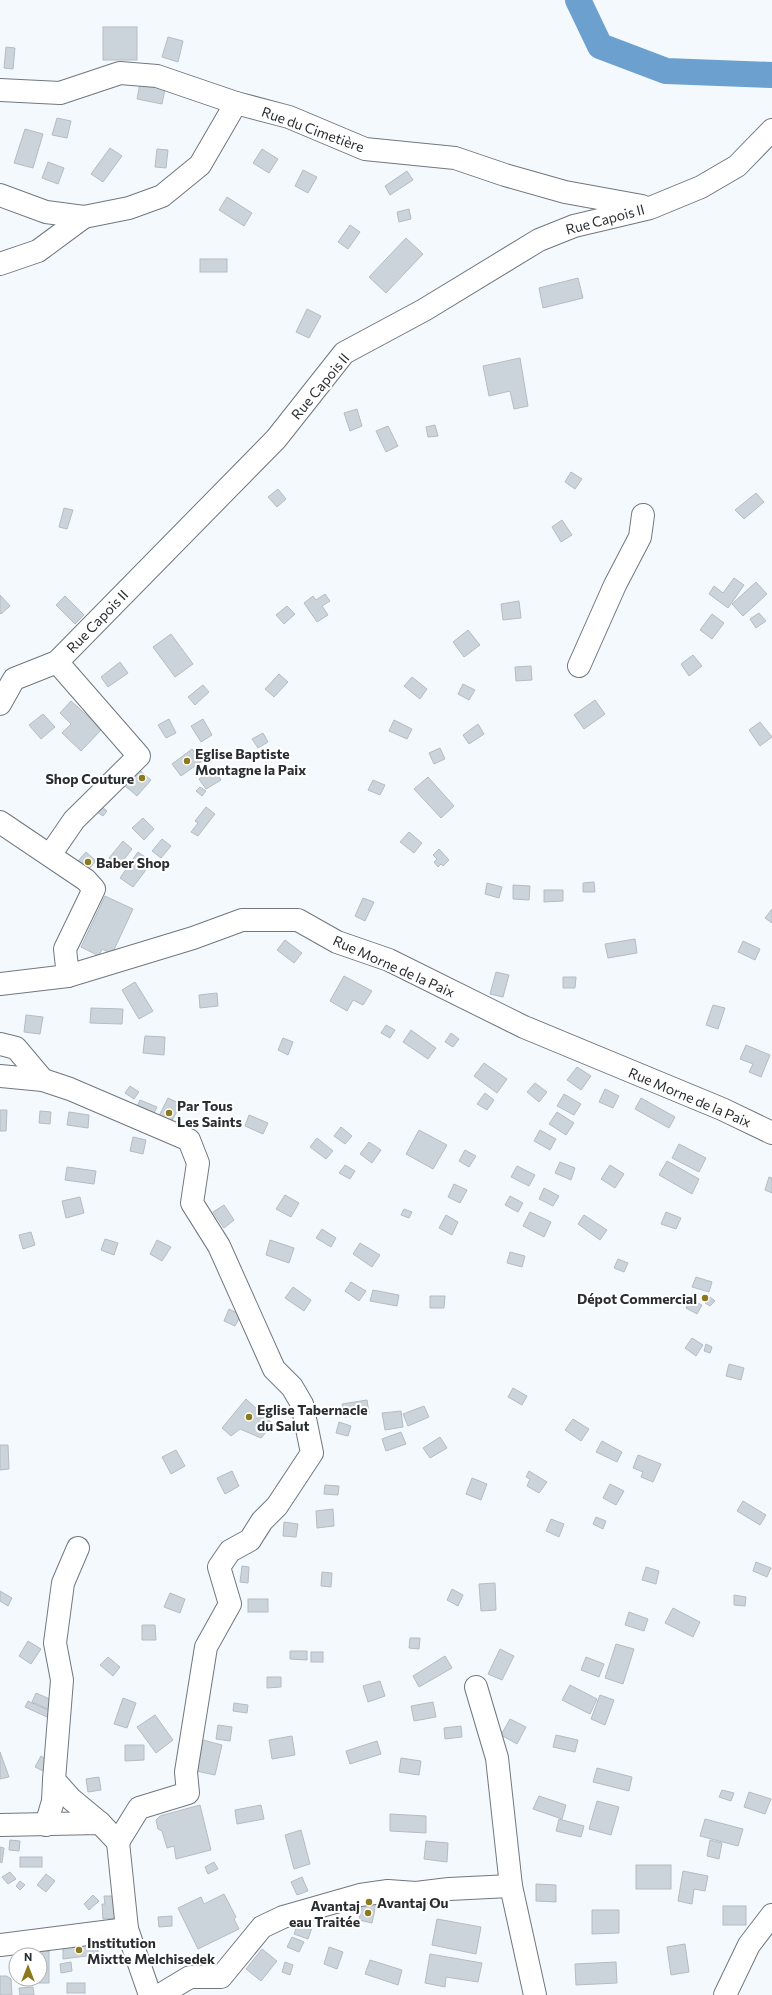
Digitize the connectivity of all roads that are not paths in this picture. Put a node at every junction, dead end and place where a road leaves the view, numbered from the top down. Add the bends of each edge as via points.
1 (0, 90) edge
2 (236, 102) junction
3 (772, 130) edge
4 (0, 195) edge
5 (650, 208) junction
6 (84, 217) junction
7 (0, 264) edge
8 (643, 515) dead end
9 (57, 662) junction
10 (580, 666) dead end
11 (0, 704) edge
12 (0, 822) edge
13 (50, 855) junction
14 (68, 976) junction
15 (0, 984) edge
16 (0, 1044) edge
17 (0, 1076) edge
18 (43, 1080) junction
19 (772, 1133) edge
20 (78, 1548) dead end
21 (476, 1687) dead end
22 (54, 1780) junction
23 (100, 1823) junction
24 (0, 1825) edge
25 (46, 1825) junction
26 (118, 1842) junction
27 (511, 1886) junction
28 (772, 1915) edge
29 (127, 1929) junction
30 (0, 1946) edge
31 (150, 1995) edge
32 (160, 1995) edge
33 (534, 1995) edge
34 (725, 1995) edge

1 - 2 street, Rue du Cimetière via 60,93 120,73 158,76
2 - 5 street, Rue du Cimetière via 289,117 365,149 455,158 565,192
2 - 6 street via 200,165 162,196 129,208
3 - 5 street, Rue Capois II via 737,166 701,187
4 - 6 street via 46,212
5 - 9 street, Rue Capois II via 574,226 538,240 424,310 344,353 276,439
6 - 7 street via 38,251
8 - 10 street via 640,537 615,585
9 - 11 street, Rue Capois II via 14,679
9 - 13 street via 139,756 74,820
12 - 13 street
13 - 14 street via 86,880 94,889 65,949
14 - 15 street, Rue Morne de la Paix
14 - 19 street, Rue Morne de la Paix via 193,938 242,920 298,920 337,942 389,960 524,1027 722,1109
16 - 18 street via 16,1048
17 - 18 street
18 - 26 street via 189,1140 198,1163 192,1203 219,1246 274,1369 292,1387 302,1404 312,1453 277,1506 262,1521 250,1540 230,1551 219,1567 230,1604 206,1647 186,1772 188,1793 139,1808
20 - 22 street via 63,1583 55,1643 62,1680
21 - 27 street via 497,1758
22 - 23 street via 71,1799
22 - 25 street via 53,1801
23 - 25 street
23 - 26 street
24 - 25 street
26 - 29 street
27 - 32 street via 416,1893 388,1891 360,1895 283,1916 262,1927 221,1976 190,1976
27 - 33 street
28 - 34 street via 749,1944
29 - 30 street
29 - 31 street

